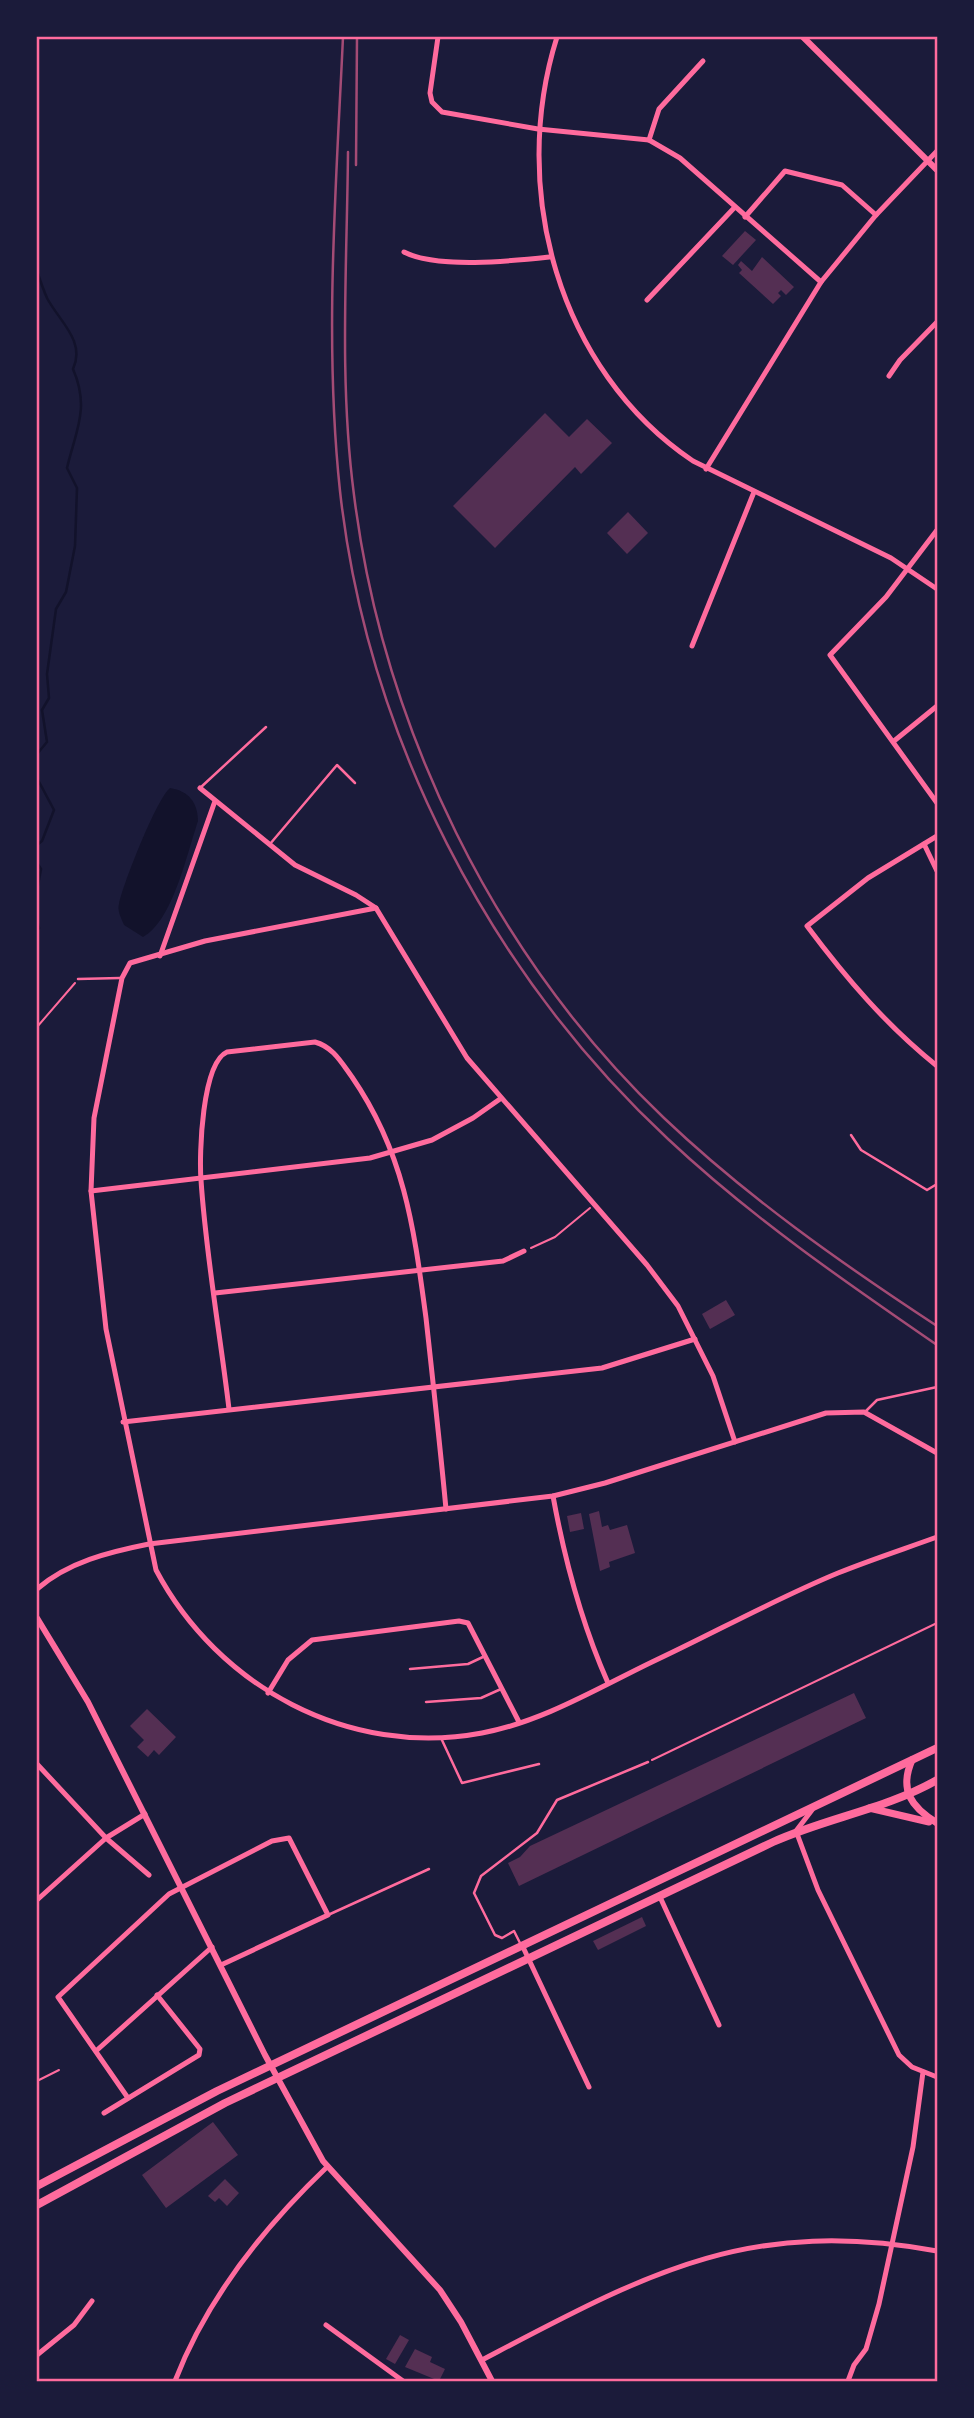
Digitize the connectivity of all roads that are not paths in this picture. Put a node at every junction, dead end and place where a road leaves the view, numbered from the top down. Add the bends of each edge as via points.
1 (438, 37) edge
2 (557, 37) edge
3 (803, 37) edge
4 (704, 61) dead end
5 (538, 129) junction
6 (649, 140) junction
7 (937, 150) edge
8 (927, 161) junction
9 (937, 170) edge
10 (735, 207) junction
11 (876, 215) junction
12 (745, 216) junction
13 (404, 251) dead end
14 (550, 257) junction
15 (821, 282) junction
16 (647, 300) dead end
17 (937, 322) edge
18 (889, 376) dead end
19 (706, 468) junction
20 (754, 492) junction
21 (937, 530) edge
22 (907, 568) junction
23 (937, 589) edge
24 (692, 646) dead end
25 (937, 706) edge
26 (266, 727) dead end
27 (894, 741) junction
28 (355, 783) dead end
29 (200, 788) joint
30 (215, 801) junction
31 (937, 803) edge
32 (937, 836) edge
33 (270, 844) junction
34 (923, 844) junction
35 (937, 871) edge
36 (376, 908) junction
37 (160, 956) junction
38 (122, 978) junction
39 (78, 979) road end
40 (937, 1054) edge
41 (931, 1061) junction
42 (937, 1066) edge
43 (500, 1099) junction
44 (851, 1135) dead end
45 (393, 1153) junction
46 (201, 1178) junction
47 (937, 1184) edge
48 (91, 1191) junction
49 (524, 1251) road end
50 (420, 1271) junction
51 (215, 1293) junction
52 (695, 1339) junction
53 (937, 1387) edge
54 (434, 1389) junction
55 (229, 1409) junction
56 (864, 1412) junction
57 (123, 1422) junction
58 (735, 1442) junction
59 (937, 1453) edge
60 (553, 1496) junction
61 (446, 1509) junction
62 (937, 1538) edge
63 (149, 1544) junction
64 (37, 1589) edge
65 (37, 1618) edge
66 (485, 1656) junction
67 (410, 1669) dead end
68 (608, 1684) junction
69 (502, 1689) junction
70 (268, 1693) junction
71 (426, 1702) dead end
72 (519, 1722) junction
73 (440, 1738) junction
74 (937, 1748) edge
75 (926, 1753) junction
76 (937, 1757) edge
77 (912, 1760) junction
78 (648, 1762) road end
79 (37, 1764) edge
80 (539, 1764) dead end
81 (937, 1780) edge
82 (907, 1794) junction
83 (817, 1805) junction
84 (869, 1808) junction
85 (145, 1814) junction
86 (937, 1824) edge
87 (796, 1831) junction
88 (106, 1838) junction
89 (429, 1869) dead end
90 (149, 1875) dead end
91 (183, 1885) junction
92 (660, 1897) junction
93 (37, 1900) edge
94 (328, 1915) junction
95 (522, 1945) junction
96 (212, 1947) junction
97 (527, 1961) junction
98 (220, 1965) junction
99 (157, 1995) junction
100 (720, 2028) dead end
101 (96, 2051) junction
102 (271, 2066) junction
103 (923, 2072) junction
104 (937, 2077) edge
105 (278, 2078) junction
106 (589, 2088) dead end
107 (128, 2098) junction
108 (104, 2113) dead end
109 (327, 2167) junction
110 (37, 2186) edge
111 (37, 2205) edge
112 (893, 2243) junction
113 (937, 2251) edge
114 (92, 2301) dead end
115 (326, 2325) dead end
116 (37, 2355) edge
117 (482, 2360) junction
118 (175, 2381) edge
119 (403, 2381) edge
120 (492, 2381) edge
121 (848, 2381) edge

1 - 5 street via 430,93 436,108
2 - 5 street
3 - 8 street
4 - 6 street via 659,109
5 - 6 street
5 - 14 street via 540,194
6 - 10 street via 680,158
7 - 8 street
8 - 9 street
8 - 11 street
10 - 12 street
10 - 16 street
11 - 12 street via 842,185 785,171
11 - 15 street
12 - 15 street
13 - 14 street via 418,259 484,262
14 - 19 street via 571,311 620,396 666,444
15 - 19 street
17 - 18 street
19 - 20 street
20 - 22 street
20 - 24 street
21 - 22 street
22 - 23 street
22 - 27 street via 862,625 830,655
25 - 27 street
26 - 29 lane
27 - 31 street
28 - 33 lane via 337,765
29 - 30 street
30 - 33 street
30 - 37 street
32 - 34 street
33 - 36 street via 295,865
34 - 35 street
34 - 41 street via 868,878 807,926 868,1004
36 - 37 street via 217,938
36 - 43 street via 443,1022
37 - 38 street via 130,963
38 - 39 lane
38 - 48 street via 94,1118
40 - 41 street
41 - 42 street
43 - 45 street via 432,1140
43 - 52 street via 659,1281
44 - 47 lane via 861,1150 927,1190
45 - 46 street
45 - 46 street via 365,1096 328,1045 315,1042 227,1052 216,1061 211,1074
45 - 50 street via 409,1202
46 - 48 street
46 - 51 street
48 - 57 street via 106,1329
49 - 50 street via 503,1261
50 - 51 street
50 - 54 street
51 - 55 street
52 - 54 street via 603,1368
52 - 58 street
53 - 56 lane via 877,1400
54 - 55 street
54 - 61 street
55 - 57 street
56 - 58 street via 826,1413
56 - 59 street
57 - 63 street
58 - 60 street
60 - 61 street
60 - 68 street via 571,1586
61 - 63 street
62 - 68 street via 838,1573
63 - 64 street via 90,1559
63 - 70 street via 156,1570 186,1618 229,1664
65 - 85 street via 88,1702
66 - 67 lane via 468,1664
66 - 69 street
66 - 70 street via 467,1623 459,1621 341,1634 302,1647 288,1660
68 - 72 street
69 - 71 lane via 481,1698
69 - 72 street
70 - 73 street via 312,1715 356,1729
72 - 73 street
73 - 80 lane via 462,1783
74 - 75 main road
75 - 76 main road
75 - 77 main road
77 - 82 main road via 906,1774
77 - 83 main road
78 - 95 lane via 557,1800 537,1833 481,1876 474,1893 495,1935 502,1938 514,1931
79 - 88 street
81 - 82 main road
82 - 84 main road
82 - 86 main road via 917,1810
83 - 87 street
83 - 95 main road
84 - 86 main road
84 - 87 main road
85 - 88 street
85 - 91 street
87 - 92 main road
87 - 103 street via 818,1890 899,2055
88 - 90 street
88 - 93 street
89 - 94 lane
91 - 94 street via 272,1841 289,1838
91 - 96 street
91 - 101 street via 58,1997
92 - 97 main road
92 - 100 street
94 - 98 street
95 - 97 street
95 - 102 main road
96 - 98 street
96 - 99 street
97 - 105 main road
97 - 106 street
98 - 102 street
99 - 101 street
99 - 107 street via 200,2049 199,2056
101 - 107 street
102 - 105 street
102 - 110 main road
103 - 104 street
103 - 112 street
105 - 109 street
105 - 111 main road
107 - 108 street
109 - 117 street via 430,2278
109 - 118 street via 283,2209 243,2260 209,2311
112 - 113 street
112 - 117 street via 800,2241 714,2255 607,2294
112 - 121 street via 866,2349
114 - 116 street via 74,2325
115 - 119 street
117 - 120 street

